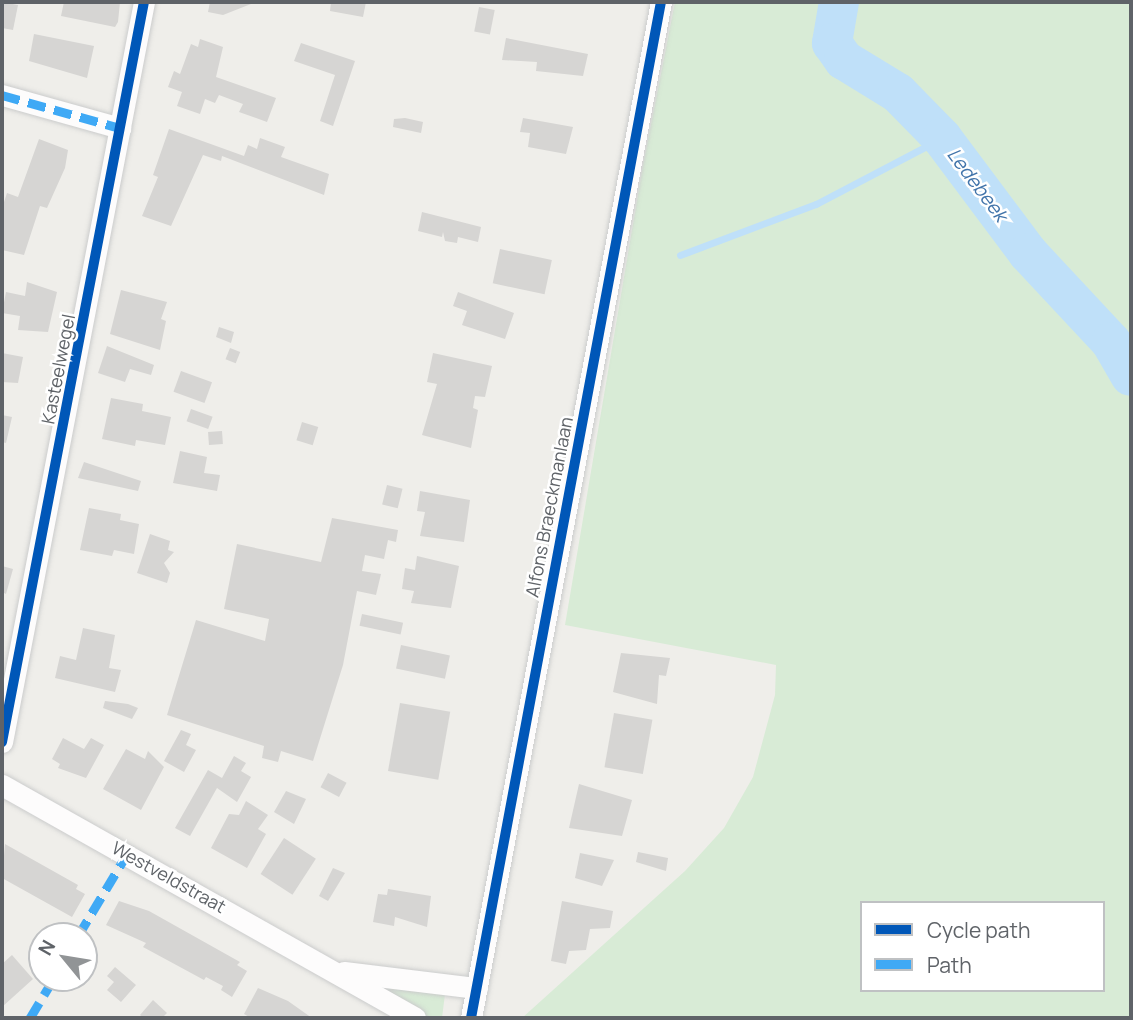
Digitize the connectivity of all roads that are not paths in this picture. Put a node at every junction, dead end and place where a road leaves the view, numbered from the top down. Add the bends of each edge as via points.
1 (144, 2) edge
2 (661, 2) edge
3 (2, 94) edge
4 (120, 128) junction
5 (2, 742) edge
6 (2, 785) edge
7 (335, 971) junction
8 (477, 988) junction
9 (415, 1018) edge
10 (471, 1018) edge

1 - 4 street, Kasteelwegel
2 - 8 street, Alfons Braeckmanlaan
3 - 4 street
4 - 5 street, Kasteelwegel
6 - 7 street, Westveldstraat
7 - 8 street, Westveldstraat
7 - 9 street, Westveldstraat
8 - 10 street, Alfons Braeckmanlaan

